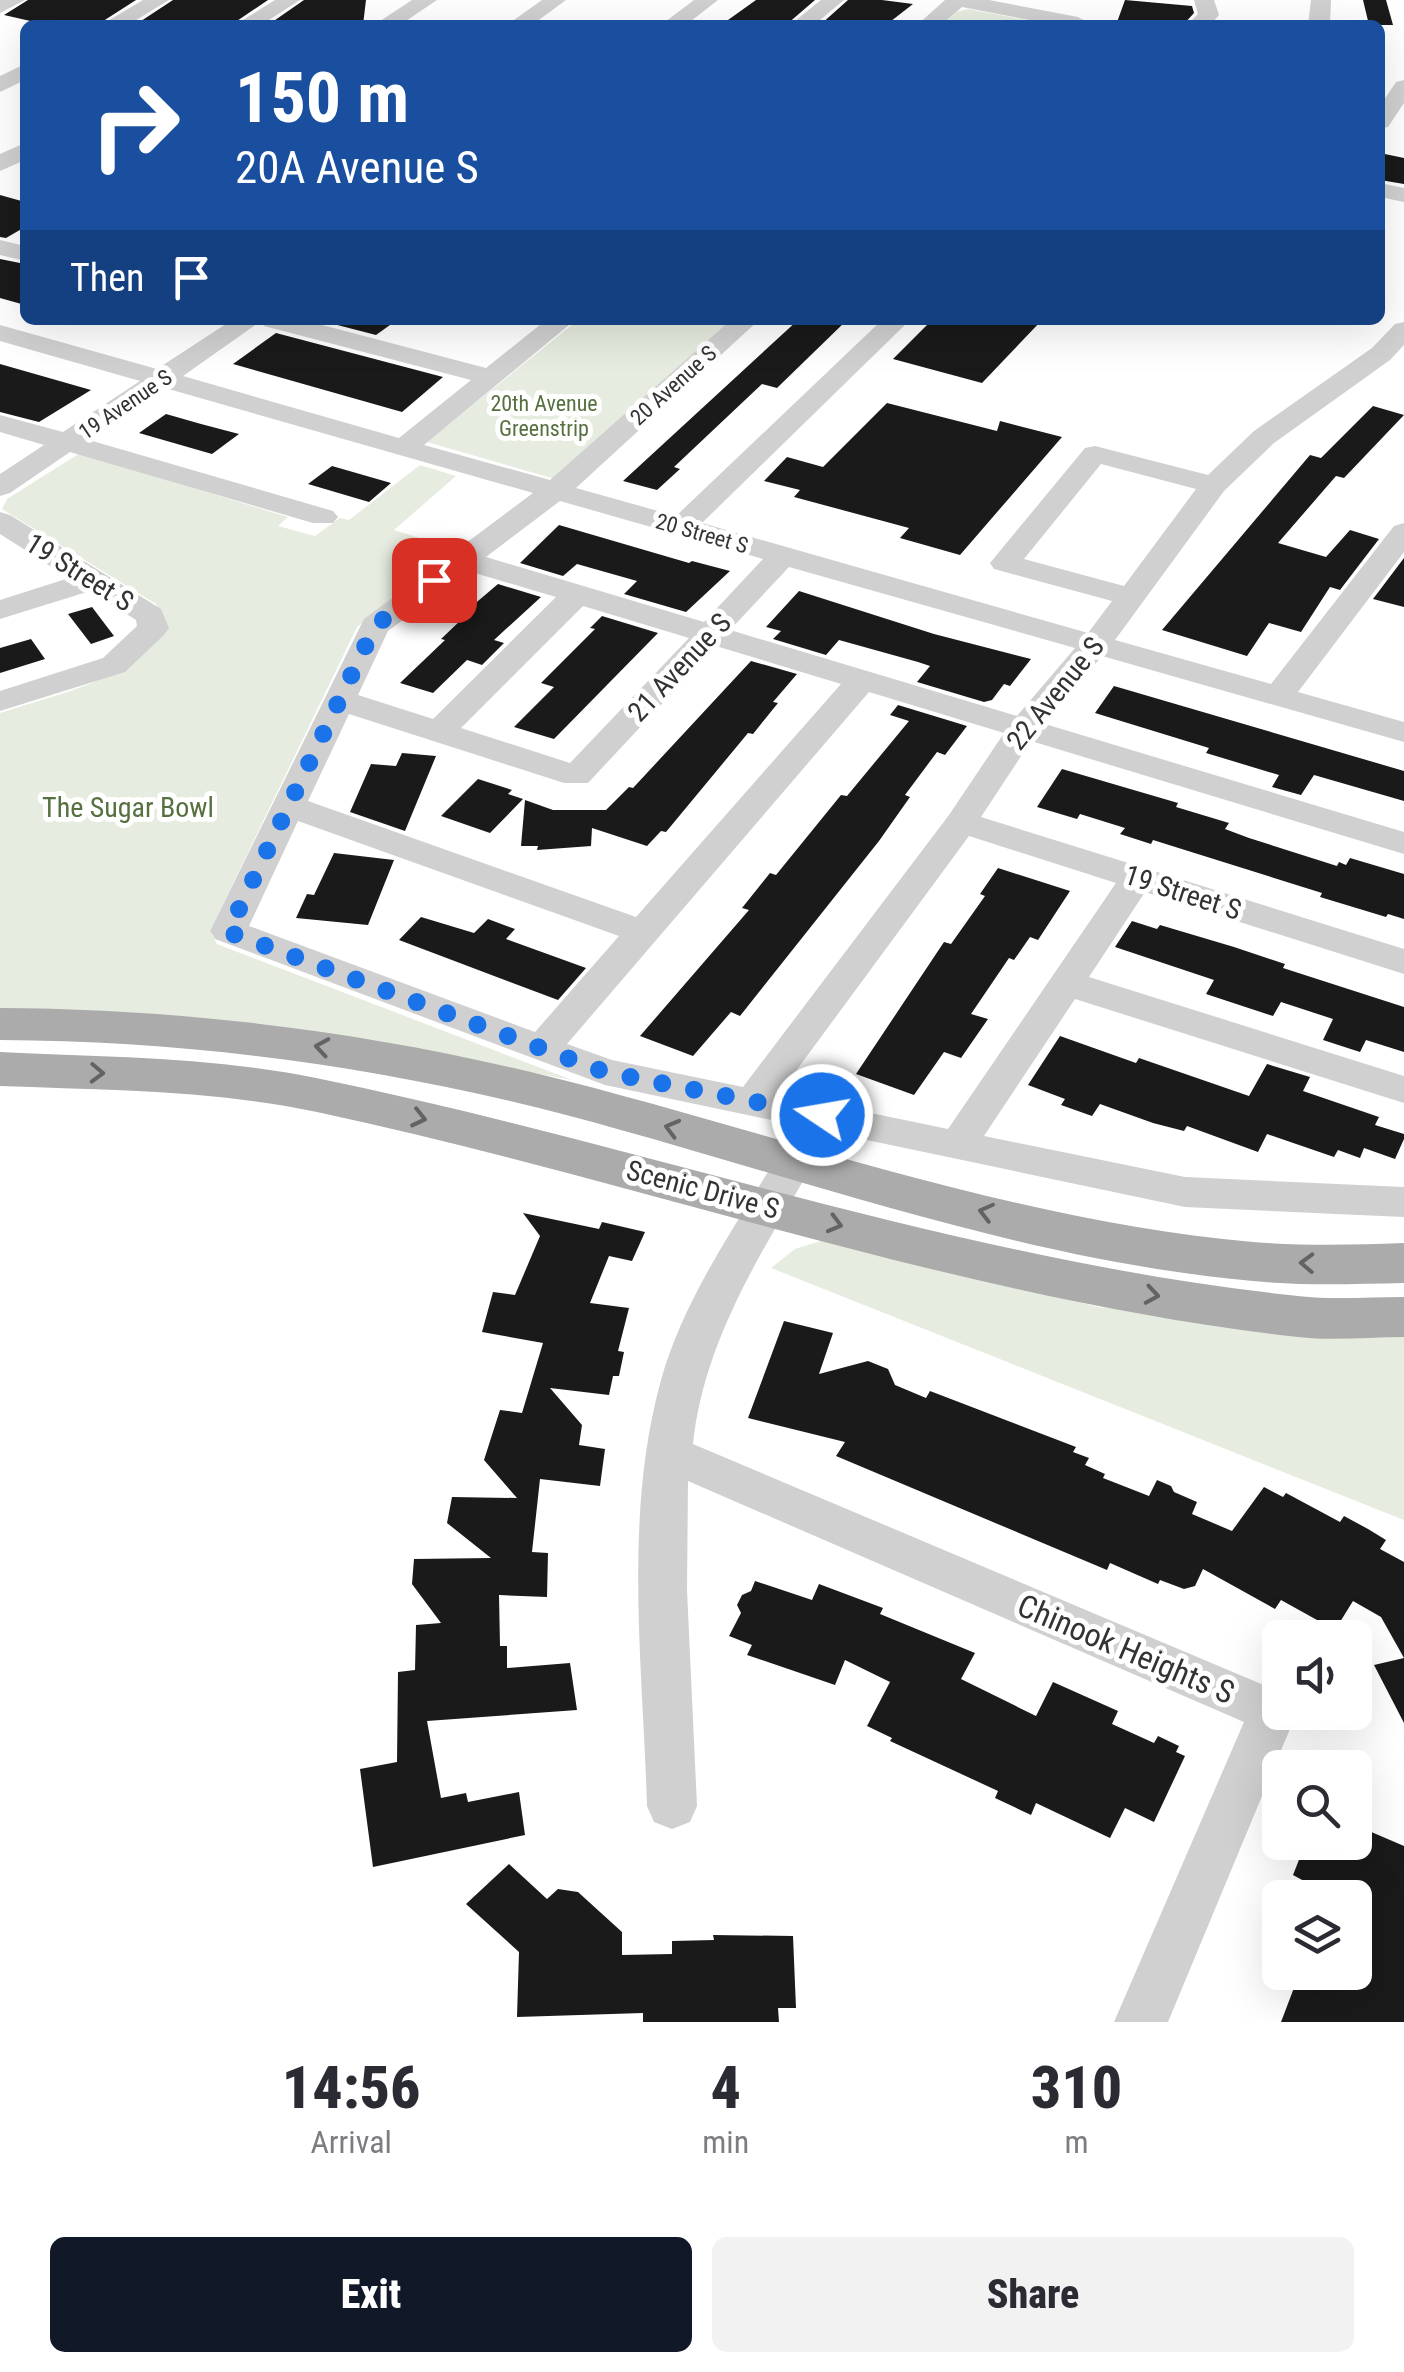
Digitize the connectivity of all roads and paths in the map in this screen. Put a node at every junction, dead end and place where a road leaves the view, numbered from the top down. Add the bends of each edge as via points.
1 (14, 0) edge
2 (159, 0) edge
3 (290, 0) edge
4 (427, 0) edge
5 (556, 0) edge
6 (674, 0) edge
7 (834, 0) edge
8 (957, 0) edge
9 (704, 3) edge
10 (0, 7) edge
11 (121, 20) edge
12 (255, 20) edge
13 (393, 20) edge
14 (526, 20) edge
15 (679, 20) edge
16 (808, 20) edge
17 (934, 20) edge
18 (1057, 20) edge
19 (1404, 87) edge
20 (1385, 129) edge
21 (242, 325) edge
22 (293, 325) edge
23 (556, 325) edge
24 (740, 325) edge
25 (892, 325) edge
26 (397, 328) dead end
27 (1404, 330) edge
28 (0, 332) edge
29 (374, 345) junction
30 (491, 377) junction
31 (163, 378) junction
32 (0, 422) edge
33 (68, 443) junction
34 (403, 448) junction
35 (1214, 485) junction
36 (0, 487) edge
37 (556, 490) junction
38 (322, 517) dead end
39 (0, 521) edge
40 (682, 527) junction
41 (1404, 532) edge
42 (782, 557) junction
43 (464, 560) junction
44 (94, 580) junction
45 (578, 592) junction
46 (1130, 597) junction
47 (0, 610) edge
48 (713, 632) junction
49 (1096, 644) junction
50 (862, 680) junction
51 (1278, 696) junction
52 (340, 700) junction
53 (0, 701) edge
54 (1022, 729) junction
55 (439, 732) junction
56 (1404, 732) edge
57 (290, 806) junction
58 (961, 822) junction
59 (1404, 842) edge
60 (1137, 878) junction
61 (644, 932) junction
62 (1404, 962) edge
63 (1066, 983) junction
64 (0, 1024) edge
65 (542, 1048) junction
66 (0, 1069) edge
67 (1404, 1090) edge
68 (754, 1100) junction
69 (958, 1144) junction
70 (795, 1161) junction
71 (1404, 1202) edge
72 (769, 1206) junction
73 (1404, 1262) edge
74 (1404, 1317) edge
75 (671, 1454) junction
76 (672, 1806) dead end
77 (1141, 2022) edge

1 - 10 street
2 - 11 street
3 - 12 street
4 - 13 street
5 - 14 street
6 - 9 street
7 - 16 street
8 - 17 street
8 - 18 street
9 - 15 street
19 - 20 street
21 - 31 street, 19 Avenue S
22 - 29 street
23 - 30 street
24 - 37 street, 20 Avenue S
25 - 40 street
26 - 29 street
27 - 35 street, 22 Avenue S via 1382,354 1264,437
28 - 31 street, 20 Street S
29 - 30 street
30 - 34 street
31 - 33 street, 19 Avenue S
31 - 34 street, 20 Street S
32 - 33 street
33 - 36 street, 19 Avenue S
33 - 38 street
34 - 37 street, 20 Street S
35 - 46 street, 22 Avenue S
35 - 46 street via 1095,454 1006,562
37 - 40 street, 20 Street S
37 - 43 street, 20 Avenue S
39 - 44 street, 19 Street S
40 - 42 street, 20 Street S
41 - 51 street
42 - 48 street, 21 Avenue S
42 - 49 street, 20 Street S
43 - 45 street
43 - 52 street, 20 Avenue S via 375,626
44 - 47 street
44 - 53 street, 19 Street S via 150,616 153,628 114,665
45 - 48 street
45 - 55 street
46 - 49 street, 22 Avenue S
48 - 50 street
48 - 55 street, 21 Avenue S via 576,776
49 - 51 street, 20 Street S
49 - 54 street, 22 Avenue S
50 - 54 street
50 - 61 street
51 - 56 street, 20 Street S
52 - 55 street
52 - 57 street, 20 Avenue S
54 - 58 street, 22 Avenue S
54 - 59 street
57 - 61 street
57 - 65 street, 20 Avenue S via 228,932
58 - 60 street, 19 Street S
58 - 68 street, 22 Avenue S
60 - 62 street, 19 Street S
60 - 63 street
61 - 65 street
63 - 67 street
63 - 69 street
70 -> 64 main road, Scenic Drive S via 505,1084 358,1053 132,1026
65 - 68 street via 605,1072
66 -> 72 main road, Scenic Drive S via 165,1076 312,1094
68 - 69 street
69 - 71 street via 1185,1192
70 - 72 street
73 -> 70 main road, Scenic Drive S via 1280,1262 1167,1249 1072,1232
72 -> 74 main road, Scenic Drive S via 1073,1282 1301,1317
72 - 75 street via 692,1353
75 - 76 street via 663,1536
75 - 77 street, Chinook Heights S via 1273,1712

